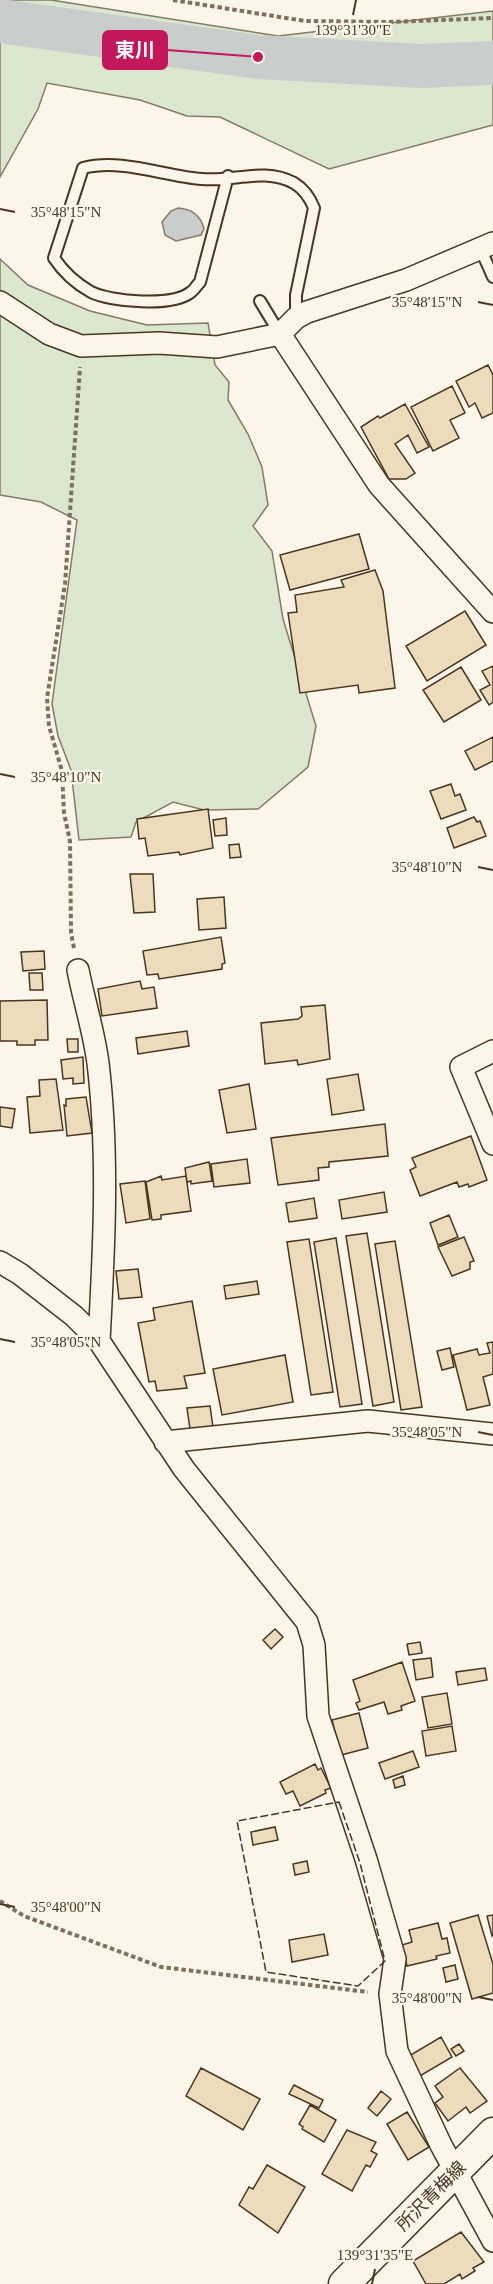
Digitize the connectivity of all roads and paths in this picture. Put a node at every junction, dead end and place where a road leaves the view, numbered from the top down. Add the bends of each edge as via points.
1 (173, 0) edge
2 (493, 18) edge
3 (228, 176) junction
4 (487, 246) edge
5 (493, 277) edge
6 (260, 301) dead end
7 (0, 302) edge
8 (296, 318) junction
9 (280, 334) junction
10 (81, 346) junction
11 (493, 612) edge
12 (78, 970) joint
13 (493, 1052) edge
14 (493, 1144) edge
15 (0, 1262) edge
16 (99, 1341) junction
17 (493, 1434) edge
18 (165, 1442) junction
19 (0, 1900) edge
20 (390, 1994) junction
21 (493, 2133) edge
22 (456, 2170) junction
23 (493, 2241) edge
24 (345, 2284) edge

1 - 2 path via 305,21
3 - 3 lane via 204,179 100,164 83,168 54,258 66,276 93,293 124,300 163,301 190,294 200,282
3 - 8 lane via 272,177 294,183 308,195 314,208 296,296
4 - 5 lane
4 - 8 street via 406,280
6 - 9 lane
7 - 10 street via 49,334
8 - 9 street
9 - 10 street via 217,347 159,343
9 - 11 street via 379,485
10 - 12 path via 65,584 47,698 49,726 62,771 70,840 71,933
12 - 16 street via 98,1061 103,1123 105,1204
13 - 14 street via 461,1067
15 - 16 street via 65,1309
16 - 18 street
17 - 18 street via 368,1421
18 - 20 street via 307,1622 314,1645 318,1716 395,1959
19 - 20 path via 24,1916 161,1967
20 - 22 street via 397,2051
21 - 22 main road, 所沢青梅線
22 - 23 street
22 - 24 main road, 所沢青梅線

